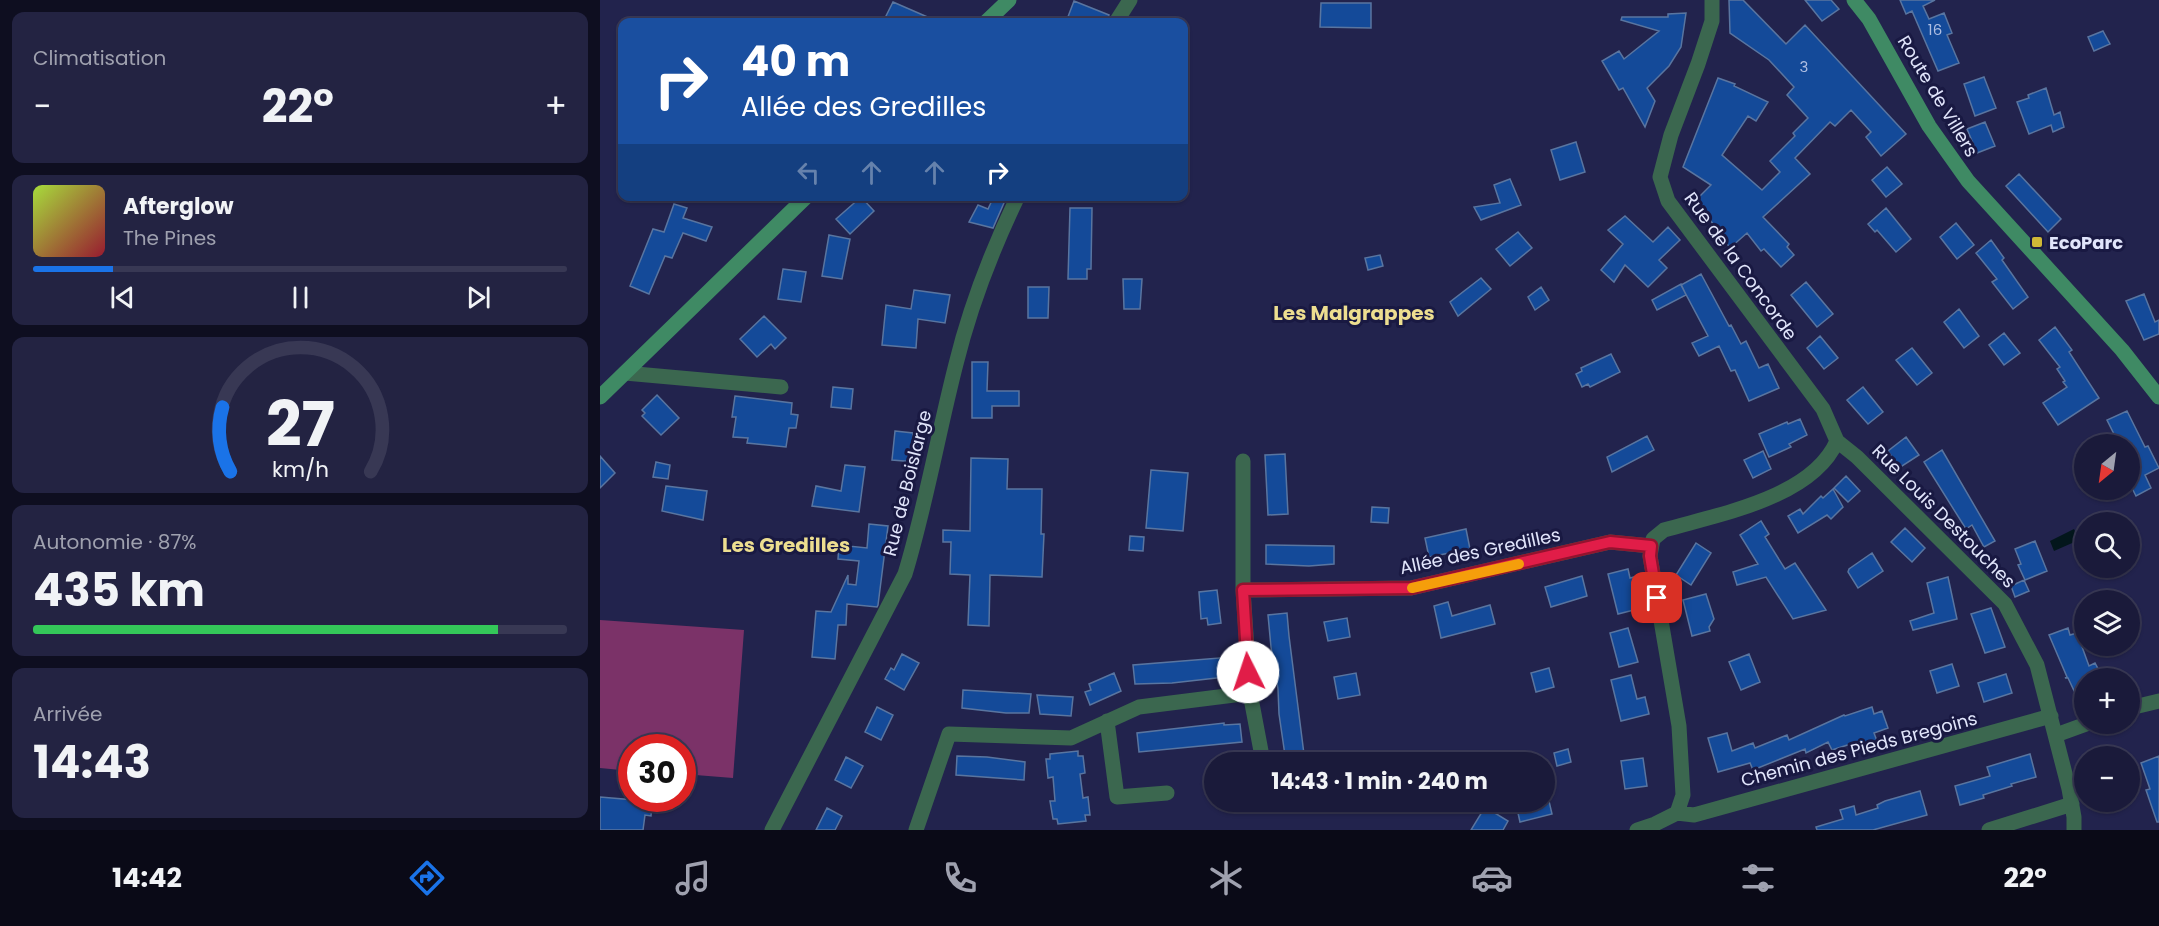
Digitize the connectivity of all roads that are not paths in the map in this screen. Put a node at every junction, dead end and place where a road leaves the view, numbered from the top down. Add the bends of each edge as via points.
1 (1009, 0) edge
2 (1130, 0) edge
3 (1712, 0) edge
4 (1854, 0) edge
5 (990, 18) edge
6 (1119, 18) edge
7 (802, 201) edge
8 (1016, 201) edge
9 (625, 373) junction
10 (781, 387) dead end
11 (600, 397) edge
12 (2159, 397) edge
13 (1837, 441) junction
14 (1243, 461) dead end
15 (1651, 546) junction
16 (1243, 590) junction
17 (1250, 693) junction
18 (2159, 701) edge
19 (2140, 706) edge
20 (2051, 716) junction
21 (1107, 721) junction
22 (2074, 728) edge
23 (2056, 735) junction
24 (1261, 751) dead end
25 (1167, 793) dead end
26 (2072, 804) junction
27 (1677, 813) junction
28 (772, 830) edge
29 (916, 830) edge
30 (1637, 830) edge
31 (1989, 830) edge
32 (2074, 830) edge

1 - 5 main road
2 - 6 street
3 - 13 street, Rue de la Concorde via 1712,21 1660,177 1668,201 1823,410
4 - 12 main road, Route de Villers via 1929,126 1968,181 2122,350
7 - 9 main road
8 - 28 street, Rue de Boislarge via 969,317 905,574
9 - 10 street
9 - 11 main road
13 - 15 street via 1822,465 1806,479 1773,497 1664,530
13 - 20 street, Rue Louis Destouches via 2005,604 2037,665
14 - 16 street
15 - 16 street, Allée des Gredilles via 1610,542 1411,588
15 - 27 street via 1679,726 1683,795
16 - 17 street
17 - 21 street via 1139,707
17 - 24 street
18 - 19 street
20 - 23 street, Rue Louis Destouches
20 - 27 street, Chemin des Pieds Bregoins via 1694,815
21 - 25 street via 1117,797
21 - 29 street via 1071,738 949,734
22 - 23 street
23 - 26 street, Rue Louis Destouches
26 - 31 street
26 - 32 street, Rue Louis Destouches
27 - 30 street

